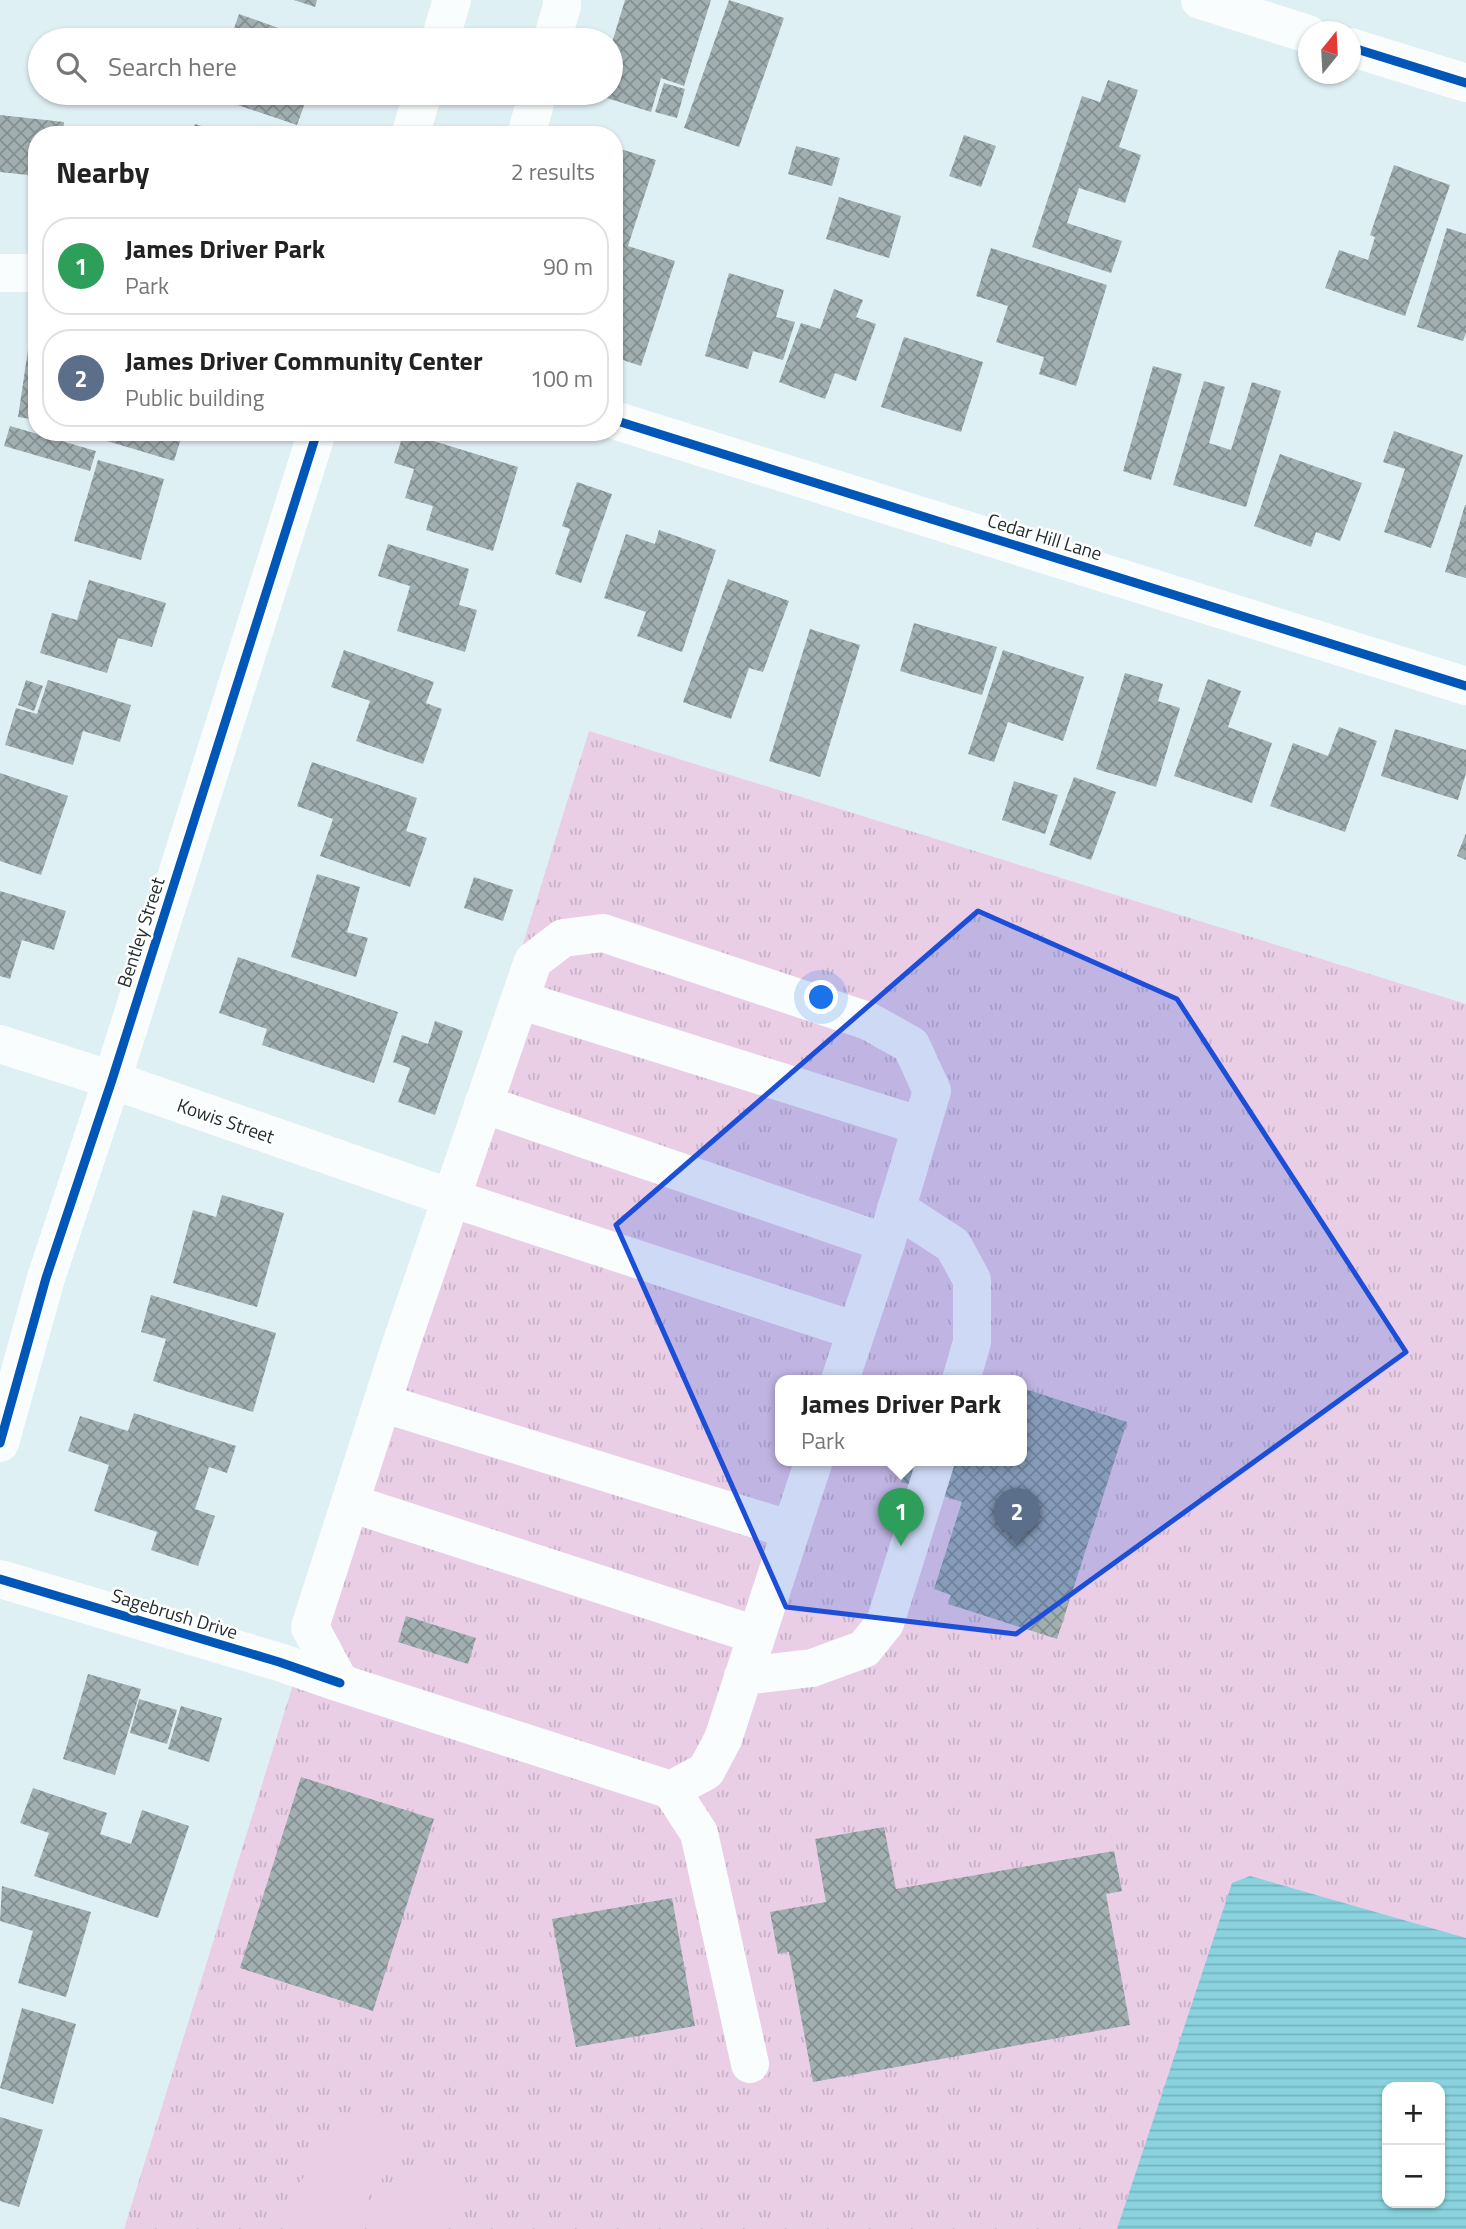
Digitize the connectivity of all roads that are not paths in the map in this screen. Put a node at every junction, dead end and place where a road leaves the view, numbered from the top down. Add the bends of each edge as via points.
1 (452, 0) edge
2 (562, 0) edge
3 (1200, 0) edge
4 (444, 28) edge
5 (556, 28) edge
6 (1298, 31) edge
7 (1361, 50) edge
8 (1466, 83) edge
9 (419, 105) edge
10 (535, 105) edge
11 (413, 126) edge
12 (529, 126) edge
13 (0, 273) edge
14 (28, 273) edge
15 (623, 423) edge
16 (314, 441) edge
17 (1466, 686) edge
18 (520, 1000) junction
19 (0, 1044) edge
20 (112, 1080) junction
21 (483, 1104) junction
22 (921, 1126) junction
23 (451, 1198) junction
24 (891, 1226) junction
25 (856, 1331) junction
26 (842, 1375) edge
27 (962, 1375) edge
28 (382, 1403) junction
29 (0, 1443) edge
30 (812, 1466) edge
31 (934, 1466) edge
32 (350, 1503) junction
33 (791, 1530) junction
34 (0, 1579) edge
35 (756, 1635) junction
36 (743, 1676) junction
37 (340, 1683) junction
38 (671, 1790) junction
39 (750, 2064) dead end

1 - 4 street
2 - 5 street
3 - 6 street
7 - 8 street
9 - 11 street
10 - 12 street
13 - 14 street
15 - 17 street, Cedar Hill Lane
16 - 20 street, Bentley Street
18 - 21 street
18 - 22 street
18 - 22 street via 533,961 562,938 603,933 868,1021 911,1045 932,1091
19 - 20 street, Kowis Street
20 - 23 street, Kowis Street
20 - 29 street, Bentley Street via 46,1278
21 - 23 street
21 - 24 street
22 - 24 street
23 - 25 street, Kowis Street
23 - 28 street
24 - 25 street
24 - 27 street via 953,1245 972,1280 972,1342
25 - 26 street
28 - 32 street
28 - 33 street
30 - 33 street
31 - 36 street via 885,1623 864,1649 812,1668
32 - 35 street
32 - 37 street via 310,1627
33 - 35 street
34 - 37 street, Sagebrush Drive
35 - 36 street
36 - 38 street via 723,1739 706,1771
37 - 38 street, Sagebrush Drive
38 - 39 street via 699,1833

